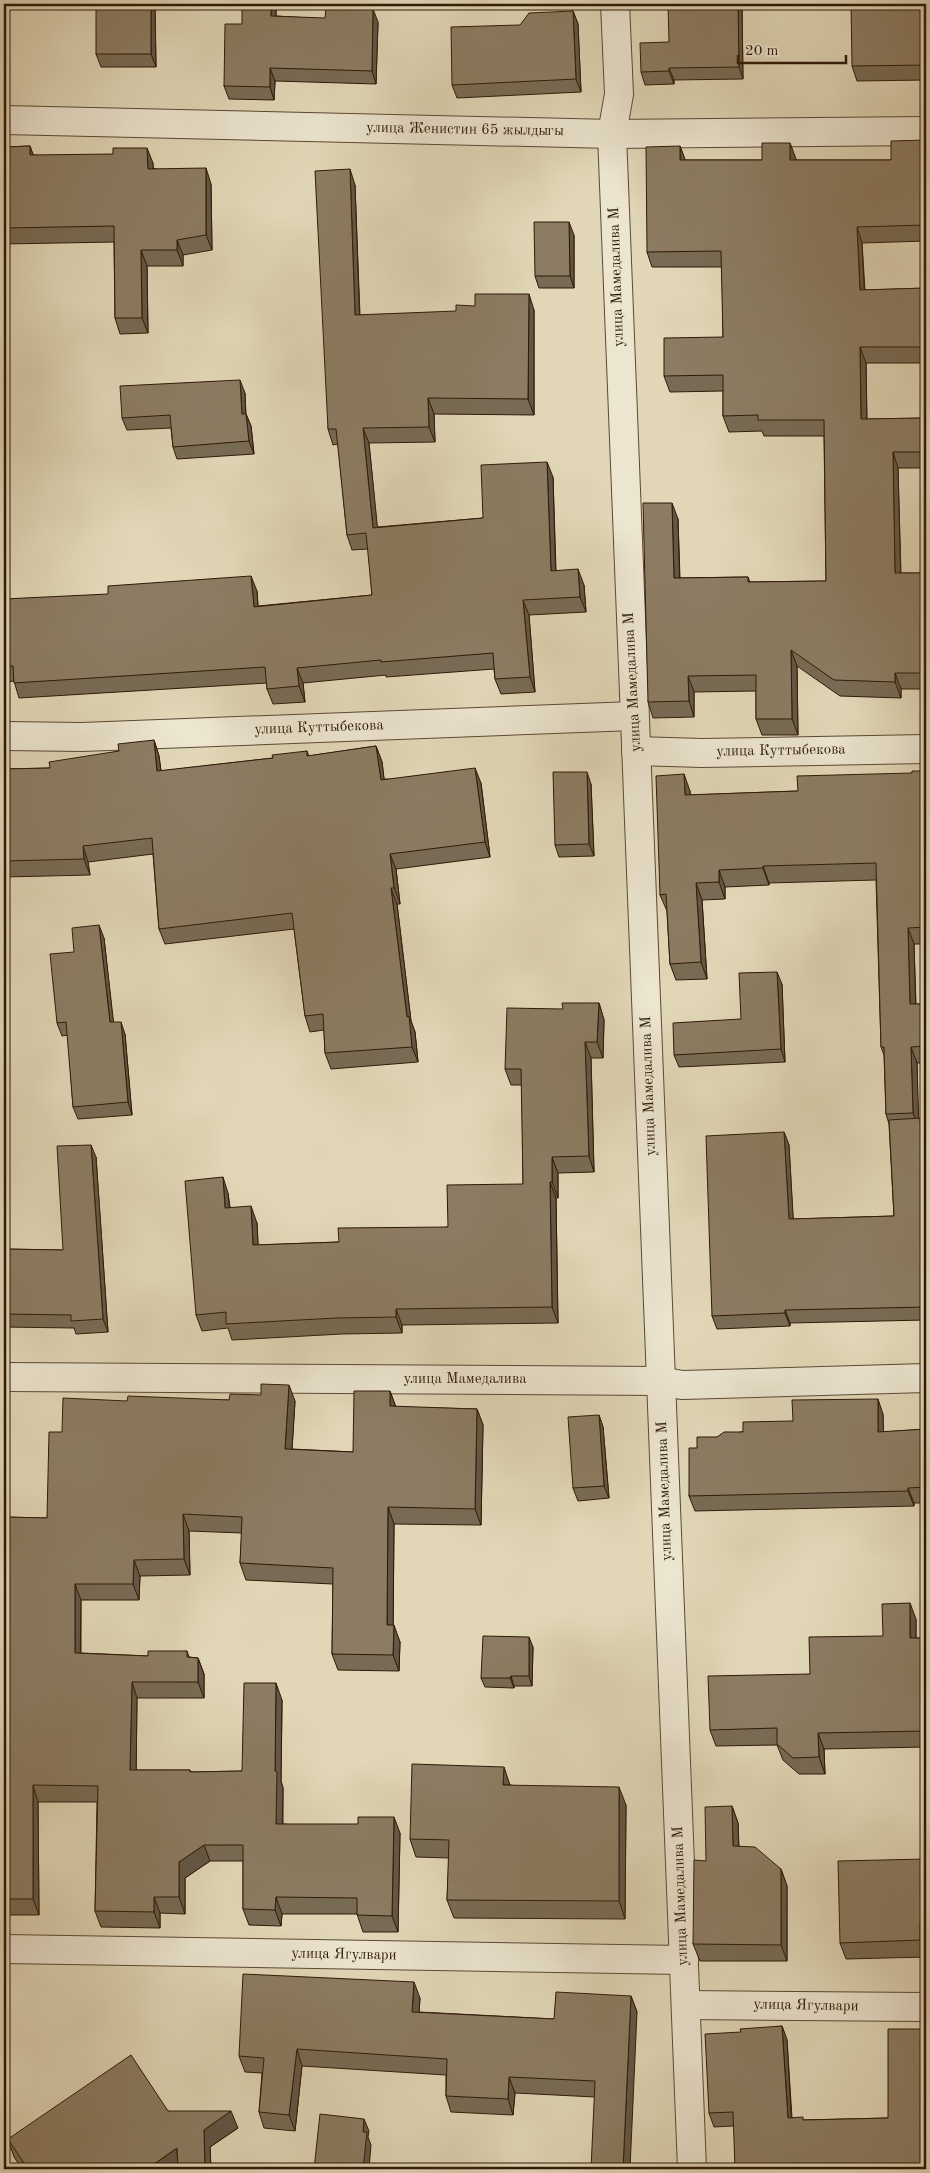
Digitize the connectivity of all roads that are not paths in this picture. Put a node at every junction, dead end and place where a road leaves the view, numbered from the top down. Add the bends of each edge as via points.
1 (616, 4) edge
2 (4, 120) edge
3 (926, 131) edge
4 (612, 134) junction
5 (634, 716) junction
6 (4, 736) edge
7 (926, 749) edge
8 (636, 751) junction
9 (4, 1377) edge
10 (926, 1378) edge
11 (660, 1381) junction
12 (4, 1949) edge
13 (684, 1960) junction
14 (686, 2004) junction
15 (926, 2007) edge
16 (692, 2169) edge

1 - 4 street, улица Мамедалива М via 619,94
2 - 4 street, улица Женистин 65 жылдыгы
3 - 4 street, улица Женистин 65 жылдыгы
4 - 5 street, улица Мамедалива М
5 - 6 street, улица Куттыбекова
5 - 8 street, улица Мамедалива М
7 - 8 street, улица Куттыбекова
8 - 11 street, улица Мамедалива М
9 - 11 street, улица Мамедалива
10 - 11 street, улица Мамедалива via 682,1385
11 - 13 street, улица Мамедалива М
12 - 13 street, улица Ягулвари
13 - 14 street, улица Мамедалива М
14 - 15 street, улица Ягулвари
14 - 16 street, улица Мамедалива М

